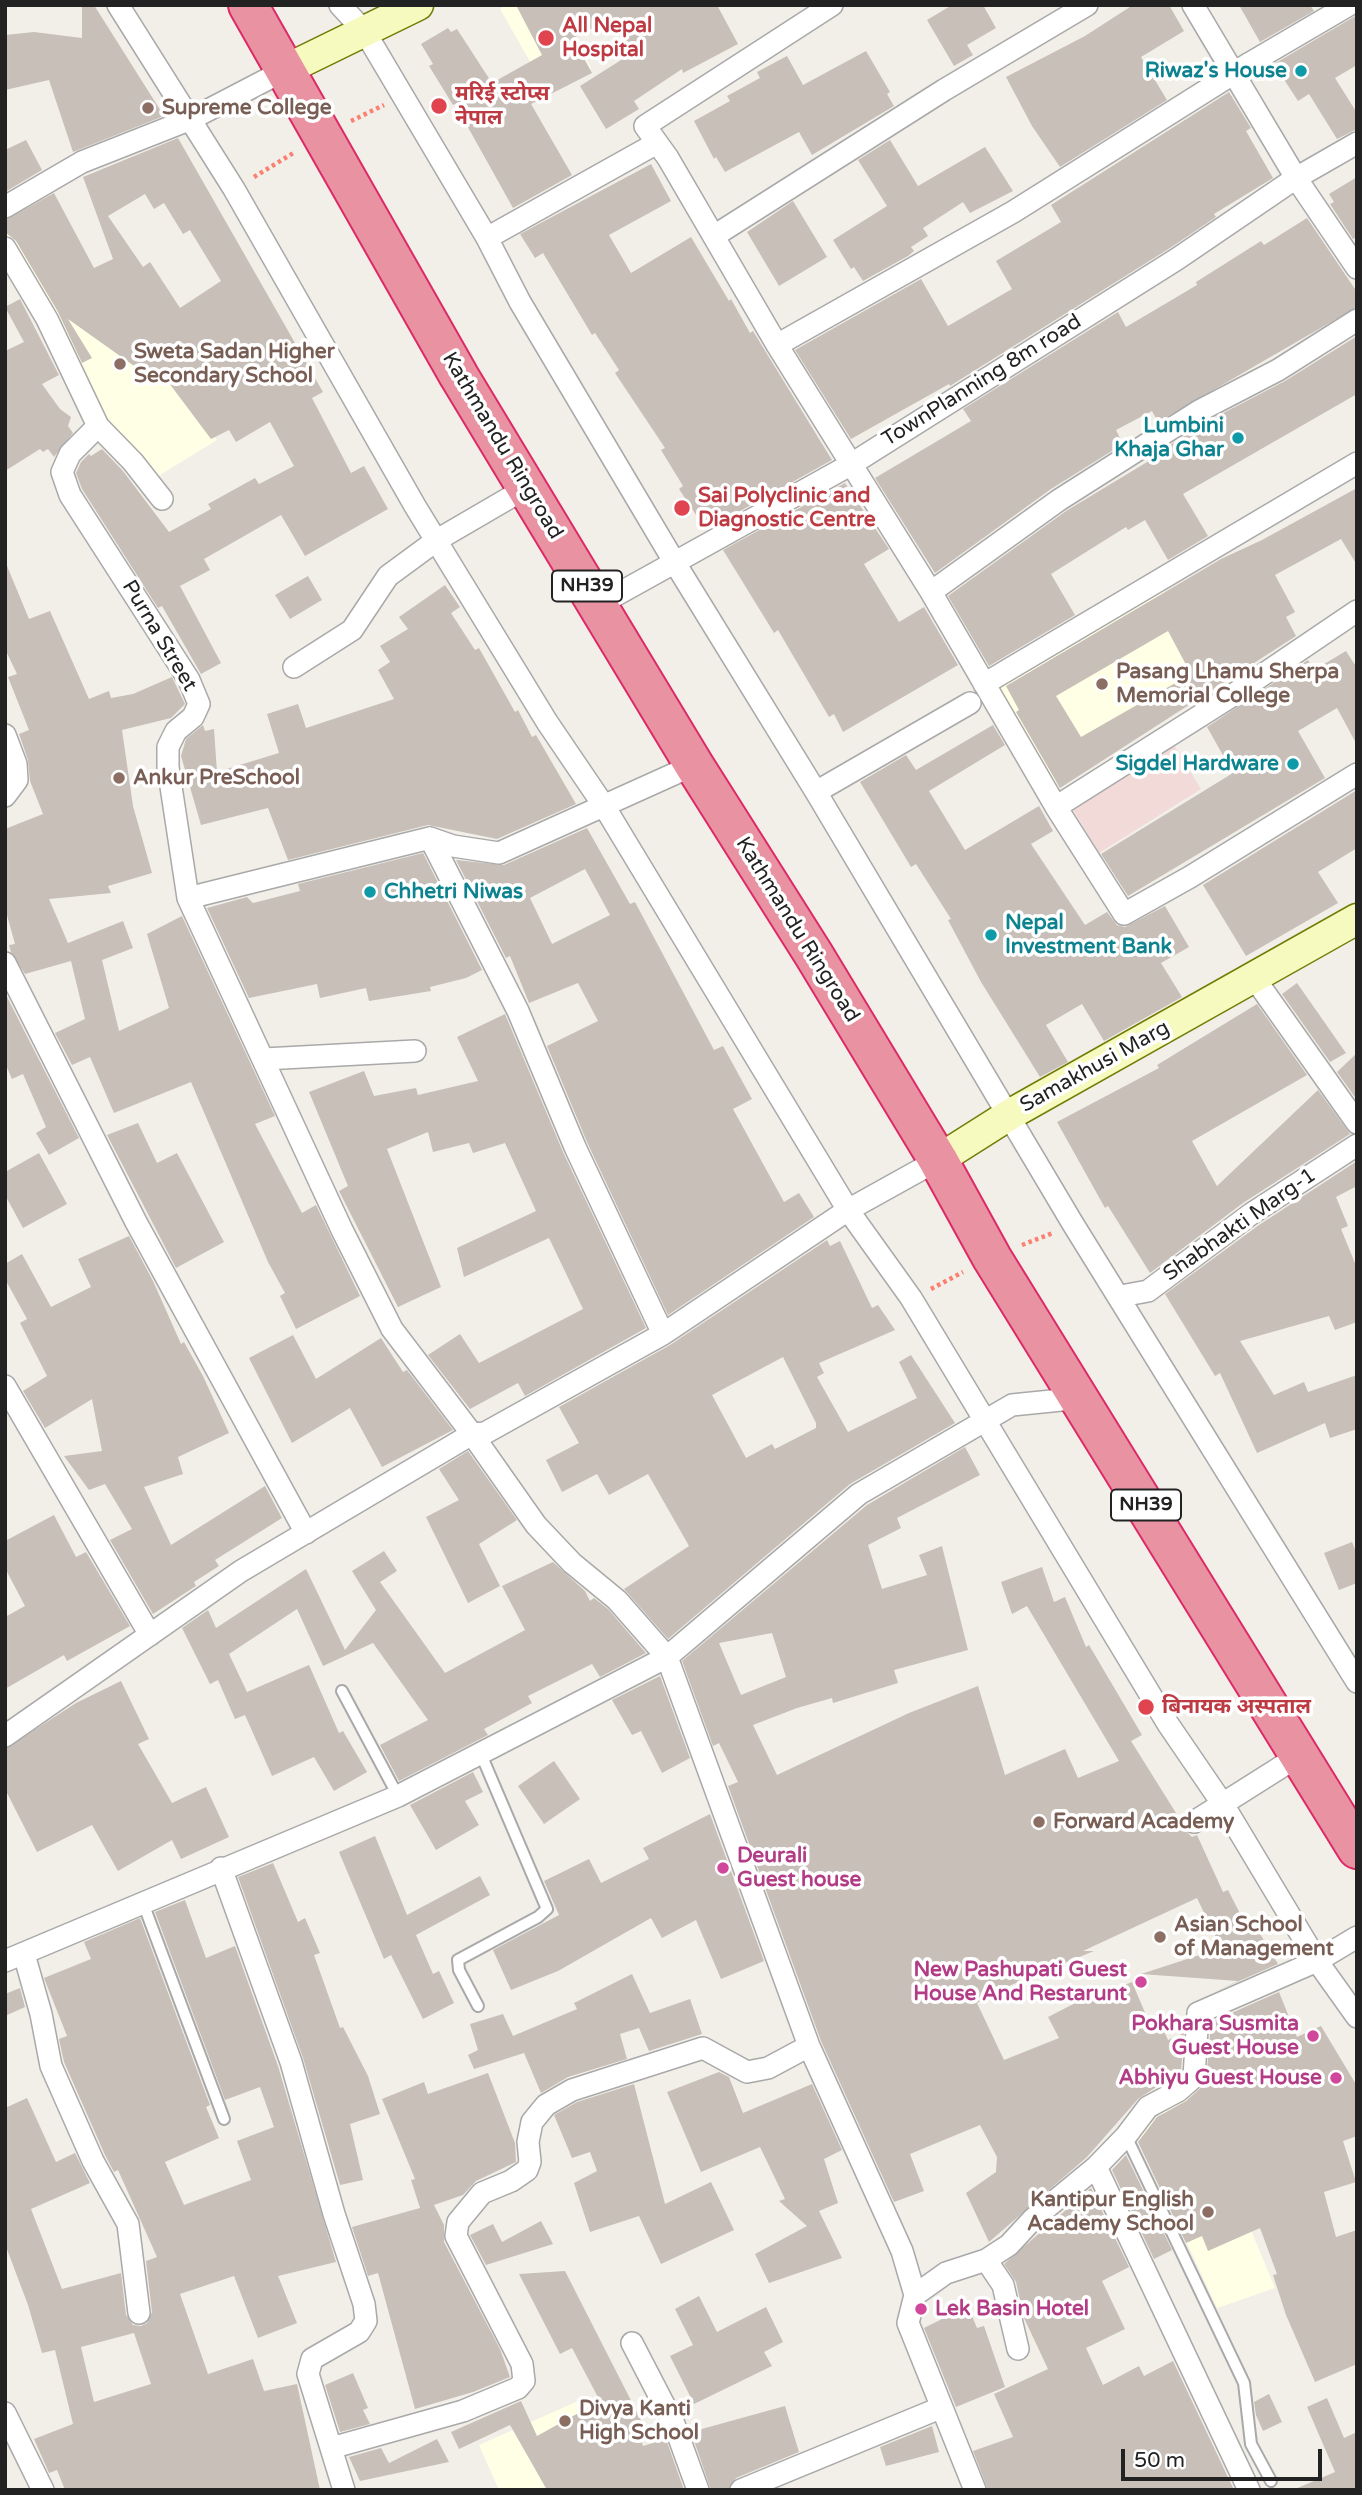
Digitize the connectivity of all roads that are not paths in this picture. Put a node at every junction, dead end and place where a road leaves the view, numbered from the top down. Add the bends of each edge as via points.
1 (118, 5) edge
2 (248, 5) edge
3 (340, 5) edge
4 (418, 5) edge
5 (832, 5) edge
6 (1087, 5) edge
7 (1193, 5) edge
8 (1349, 5) edge
9 (365, 32) junction
10 (287, 69) junction
11 (1233, 75) junction
12 (191, 119) junction
13 (657, 143) junction
14 (1357, 143) edge
15 (1296, 178) junction
16 (5, 207) edge
17 (714, 236) junction
18 (487, 238) junction
19 (5, 248) edge
20 (1357, 268) edge
21 (1357, 320) edge
22 (777, 345) junction
23 (98, 426) junction
24 (1357, 463) edge
25 (850, 465) junction
26 (527, 487) junction
27 (162, 499) dead end
28 (437, 540) junction
29 (675, 563) junction
30 (931, 592) junction
31 (598, 605) junction
32 (1357, 611) edge
33 (294, 667) dead end
34 (984, 684) junction
35 (970, 703) dead end
36 (5, 735) edge
37 (694, 765) junction
38 (1357, 774) edge
39 (816, 792) junction
40 (5, 796) edge
41 (604, 806) junction
42 (1056, 807) junction
43 (429, 838) junction
44 (188, 898) junction
45 (1357, 919) edge
46 (5, 962) edge
47 (1255, 979) junction
48 (415, 1051) dead end
49 (264, 1059) junction
50 (1009, 1115) junction
51 (1357, 1123) edge
52 (1357, 1145) edge
53 (938, 1160) junction
54 (848, 1210) junction
55 (1121, 1296) junction
56 (663, 1334) junction
57 (5, 1386) edge
58 (1081, 1398) junction
59 (987, 1420) junction
60 (472, 1434) junction
61 (306, 1532) junction
62 (150, 1635) junction
63 (667, 1657) junction
64 (1357, 1682) edge
65 (342, 1691) dead end
66 (5, 1736) edge
67 (480, 1752) junction
68 (1300, 1755) junction
69 (398, 1796) junction
70 (1224, 1806) junction
71 (1194, 1822) dead end
72 (1357, 1849) edge
73 (221, 1868) junction
74 (143, 1903) junction
75 (1357, 1937) edge
76 (15, 1958) edge
77 (1317, 1961) junction
78 (478, 2006) dead end
79 (1357, 2017) edge
80 (809, 2046) junction
81 (224, 2119) dead end
82 (1126, 2136) junction
83 (1096, 2167) junction
84 (986, 2260) junction
85 (915, 2295) junction
86 (139, 2313) dead end
87 (632, 2343) dead end
88 (1018, 2349) dead end
89 (940, 2408) junction
90 (5, 2413) edge
91 (331, 2448) junction
92 (1271, 2481) dead end
93 (43, 2490) edge
94 (344, 2490) edge
95 (698, 2490) edge
96 (741, 2490) edge
97 (975, 2490) edge
98 (1249, 2490) edge

1 - 12 street
2 - 10 highway, Kathmandu Ringroad / NH39
3 - 9 street
4 - 9 main road
5 - 13 street via 645,126
6 - 17 street
7 - 11 street
8 - 11 street
9 - 10 main road
9 - 18 street
10 - 12 street
10 - 26 highway, Kathmandu Ringroad / NH39 via 459,376
11 - 15 street
11 - 22 street via 1013,212
12 - 16 street via 82,162
12 - 28 street
13 - 17 street
13 - 18 street
14 - 15 street, TownPlanning 8m road
15 - 20 street
15 - 25 street, TownPlanning 8m road via 1177,259
17 - 22 street
18 - 29 street
19 - 23 street via 47,319
21 - 30 street via 1082,485
22 - 25 street
23 - 27 street
23 - 44 street, Purna Street via 70,454 62,472 70,495 189,680 199,704 169,747
24 - 34 street
25 - 29 street, TownPlanning 8m road
25 - 30 street
26 - 28 street
26 - 31 highway, Kathmandu Ringroad / NH39
28 - 33 street via 388,576 352,630
28 - 41 street via 547,722
29 - 31 street, TownPlanning 8m road
29 - 39 street
30 - 34 street
31 - 37 highway, Kathmandu Ringroad / NH39
32 - 42 street
34 - 42 street
35 - 39 street
36 - 40 street via 17,780
37 - 41 street
37 - 53 highway, Kathmandu Ringroad / NH39
38 - 42 street via 1124,914
39 - 50 street
41 - 43 street via 499,853
41 - 54 street
43 - 44 street
43 - 56 street via 518,1011 575,1147
44 - 49 street
45 - 47 main road, Samakhusi Marg
46 - 61 street via 136,1222
47 - 50 main road, Samakhusi Marg
47 - 51 street
48 - 49 street
49 - 60 street via 392,1329
50 - 53 main road, Samakhusi Marg
50 - 55 street
52 - 55 street, Shabhakti Marg-1 via 1211,1242 1148,1291
53 - 54 street
53 - 58 highway, Kathmandu Ringroad / NH39 via 992,1258
54 - 56 street
54 - 59 street via 911,1298
55 - 64 street
56 - 60 street via 485,1433
57 - 62 street
58 - 59 street via 1012,1405
58 - 68 highway, Kathmandu Ringroad / NH39
59 - 63 street via 859,1494
59 - 70 street via 1168,1724
60 - 61 street
60 - 63 street via 536,1525 617,1600
61 - 62 street
62 - 66 street
63 - 67 street
63 - 80 street
65 - 69 lane
67 - 69 street
67 - 78 lane via 547,1909 458,1960
68 - 70 street
68 - 72 highway, Kathmandu Ringroad / NH39
69 - 73 street
70 - 71 street
70 - 77 street
73 - 74 street
73 - 91 street via 291,2062 364,2304 366,2321 359,2332 312,2358 308,2374
74 - 76 street
74 - 81 lane
75 - 77 street
76 - 86 street via 41,2014 51,2066 93,2161 128,2224
77 - 79 street
77 - 82 street via 1198,2013 1194,2077 1148,2107
80 - 85 street via 902,2251
80 - 91 street via 768,2068 747,2072 703,2048 572,2090 546,2105 533,2122 527,2170 482,2193 458,2222 456,2236 522,2364 524,2381 518,2388 463,2411
82 - 83 street
82 - 92 lane via 1244,2383 1251,2444
83 - 84 street
83 - 98 street
84 - 85 street via 946,2273
84 - 88 street via 1003,2285
85 - 89 street via 908,2323
87 - 95 street via 674,2424
89 - 96 street
89 - 97 street
90 - 93 street
91 - 94 street

